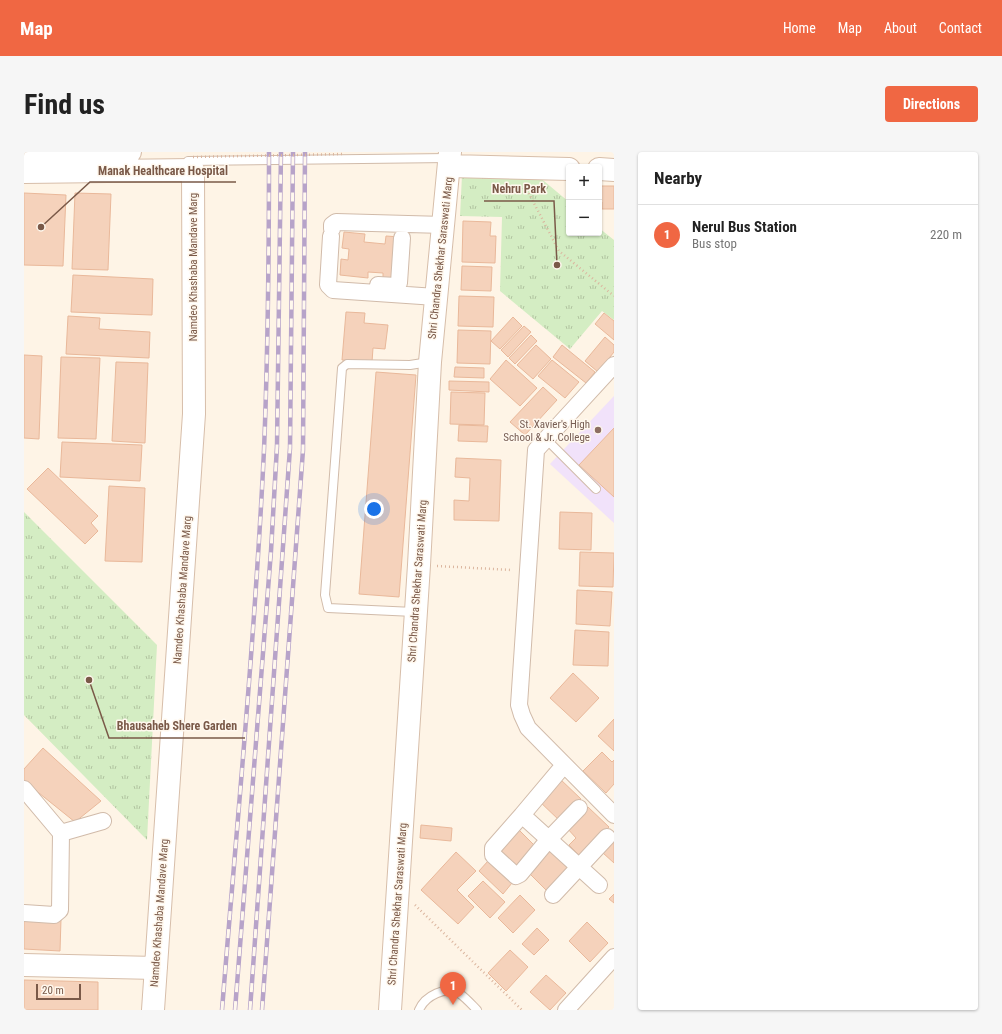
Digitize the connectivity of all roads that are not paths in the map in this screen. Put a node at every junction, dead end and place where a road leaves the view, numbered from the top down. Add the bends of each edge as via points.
1 (24, 154) edge
2 (122, 158) edge
3 (450, 159) edge
4 (185, 162) junction
5 (566, 168) edge
6 (602, 169) edge
7 (614, 170) edge
8 (24, 172) edge
9 (444, 224) junction
10 (406, 231) junction
11 (405, 277) dead end
12 (329, 282) junction
13 (436, 297) junction
14 (430, 362) junction
15 (614, 365) edge
16 (545, 438) junction
17 (596, 489) dead end
18 (415, 612) junction
19 (564, 765) junction
20 (24, 789) edge
21 (579, 808) dead end
22 (522, 815) junction
23 (614, 815) edge
24 (103, 821) dead end
25 (61, 833) junction
26 (607, 837) dead end
27 (550, 839) junction
28 (580, 867) junction
29 (599, 884) dead end
30 (553, 895) dead end
31 (24, 913) edge
32 (614, 957) edge
33 (24, 964) edge
34 (156, 968) junction
35 (153, 1010) edge
36 (390, 1010) edge
37 (419, 1010) edge
38 (477, 1010) edge
39 (566, 1010) edge

1 - 2 street
2 - 4 lane
3 - 4 lane
3 - 5 street via 525,168
3 - 9 street, Shri Chandra Shekhar Saraswati Marg
4 - 8 street
4 - 34 street, Namdeo Khashaba Mandave Marg via 194,414
6 - 7 street
9 - 10 street
9 - 13 street, Shri Chandra Shekhar Saraswati Marg
10 - 11 street
10 - 12 street via 399,283 396,286
10 - 12 street via 336,222 332,225 331,233
12 - 13 street via 328,285 333,290
13 - 14 street, Shri Chandra Shekhar Saraswati Marg
14 - 18 street, Shri Chandra Shekhar Saraswati Marg
14 - 18 lane via 410,366 347,364 342,368 325,595 328,608
15 - 16 street
16 - 17 lane
16 - 19 street via 534,457 519,705 528,728
18 - 36 street, Shri Chandra Shekhar Saraswati Marg
19 - 22 street
19 - 23 street
20 - 25 street
21 - 27 street
22 - 27 street
22 - 27 street via 493,848 493,855 516,876
24 - 25 street
25 - 31 street via 60,910 54,915
26 - 28 street
27 - 28 street
28 - 29 street
28 - 30 street
32 - 39 street
33 - 34 street
34 - 35 street, Namdeo Khashaba Mandave Marg
37 - 38 lane via 428,998 446,991 460,994

